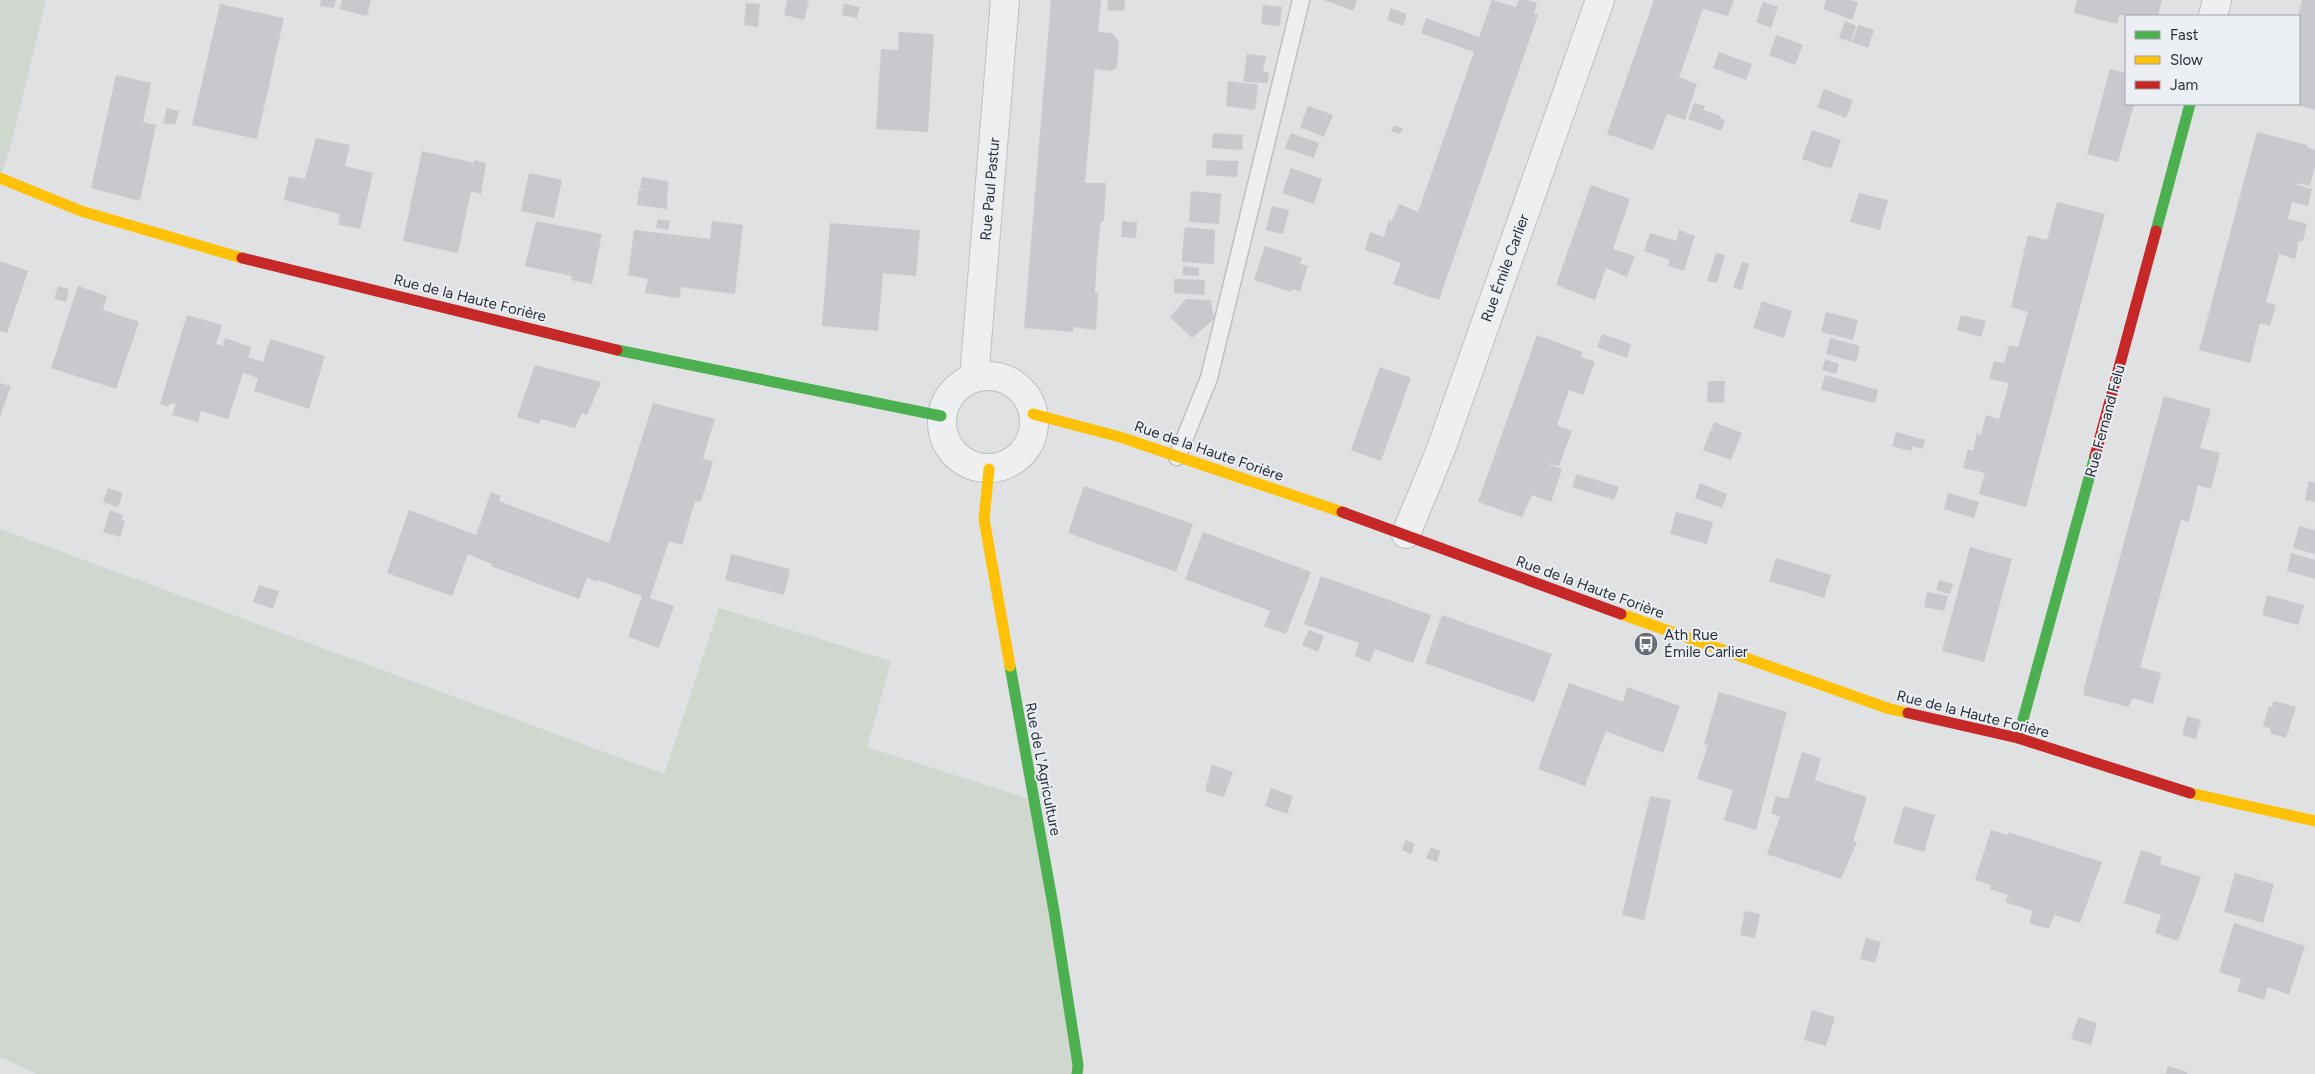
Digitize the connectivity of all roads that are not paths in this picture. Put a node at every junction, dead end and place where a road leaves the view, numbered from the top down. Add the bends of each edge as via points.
1 (1005, 0) edge
2 (1301, 0) edge
3 (1600, 0) edge
4 (2217, 0) edge
5 (2213, 15) edge
6 (2190, 105) edge
7 (0, 178) edge
8 (974, 378) junction
9 (1033, 414) junction
10 (941, 416) junction
11 (1177, 457) junction
12 (988, 469) junction
13 (1406, 534) junction
14 (2018, 738) junction
15 (2315, 821) edge
16 (1077, 1074) edge

1 - 8 street, Rue Paul Pastur
2 - 11 lane via 1209,378
3 - 13 street, Rue Émile Carlier via 1441,449
4 - 5 street
6 - 14 street, Rue Fernand Felu
7 - 10 street, Rue de la Haute Forière via 80,211 232,256 607,348
8 - 9 street via 996,376 1016,386 1028,399
8 - 10 street via 952,392
9 - 11 street, Rue de la Haute Forière via 1120,437
9 - 12 street via 1034,428 1023,453 1001,467
10 - 12 street via 942,432 958,459
11 - 13 street, Rue de la Haute Forière
12 - 16 street, Rue de L'Agriculture via 984,519 1063,964
13 - 14 street, Rue de la Haute Forière via 1583,601 1890,709
14 - 15 street, Rue de la Haute Forière via 2200,796

